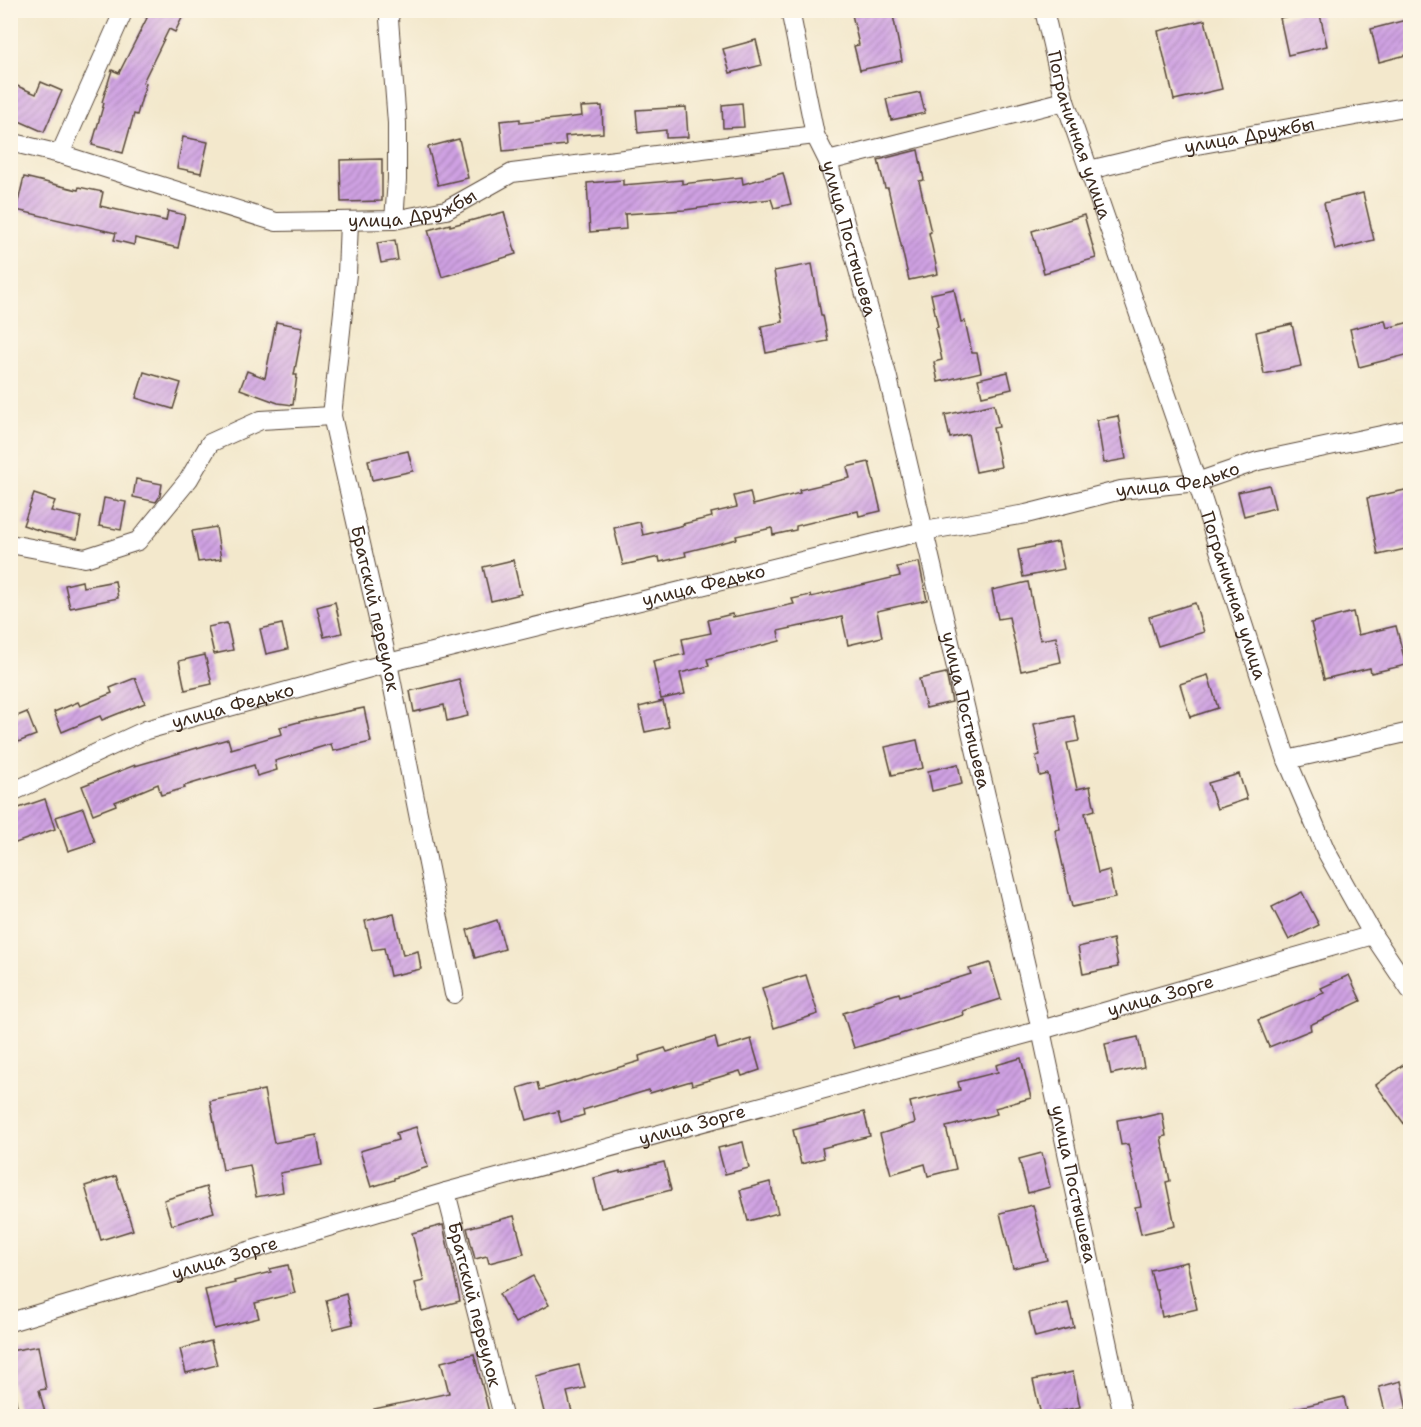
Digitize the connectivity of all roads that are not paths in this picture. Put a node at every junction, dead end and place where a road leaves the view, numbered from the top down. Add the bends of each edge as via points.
1 (124, 10) edge
2 (391, 10) edge
3 (790, 10) edge
4 (1044, 10) edge
5 (1065, 101) junction
6 (1410, 106) edge
7 (814, 135) junction
8 (10, 142) edge
9 (60, 154) junction
10 (828, 161) junction
11 (1089, 170) junction
12 (394, 220) junction
13 (349, 221) junction
14 (332, 416) junction
15 (1410, 429) edge
16 (1197, 482) junction
17 (924, 531) junction
18 (10, 544) edge
19 (388, 663) junction
20 (1410, 732) edge
21 (1287, 760) junction
22 (10, 793) edge
23 (1373, 935) junction
24 (1410, 990) edge
25 (454, 994) dead end
26 (1041, 1029) junction
27 (446, 1192) junction
28 (10, 1322) edge
29 (502, 1416) edge
30 (1123, 1416) edge

1 - 9 street
2 - 12 street via 397,123
3 - 7 street, улица Постышева
4 - 5 street, Пограничная улица
5 - 10 street
5 - 11 street, Пограничная улица
6 - 11 street, улица Дружбы via 1186,147
7 - 10 street, улица Постышева
7 - 12 street, улица Дружбы via 512,173 446,210
8 - 9 street, улица Дружбы
9 - 13 street, улица Дружбы via 276,222
10 - 17 street, улица Постышева via 888,378
11 - 16 street, Пограничная улица
12 - 13 street, улица Дружбы
13 - 14 street, Братский переулок
14 - 18 street via 261,420 210,443 189,479 138,541 85,558
14 - 19 street, Братский переулок
15 - 16 street, улица Федько via 1258,461
16 - 17 street, улица Федько via 1121,490 1026,514
16 - 21 street, Пограничная улица
17 - 19 street, улица Федько
17 - 26 street, улица Постышева
19 - 22 street, улица Федько via 146,730
19 - 25 street, Братский переулок
20 - 21 street
21 - 23 street, Пограничная улица via 1326,850
23 - 24 street, Пограничная улица
23 - 26 street, улица Зорге
26 - 27 street, улица Зорге
26 - 30 street, улица Постышева
27 - 28 street, улица Зорге
27 - 29 street, Братский переулок

